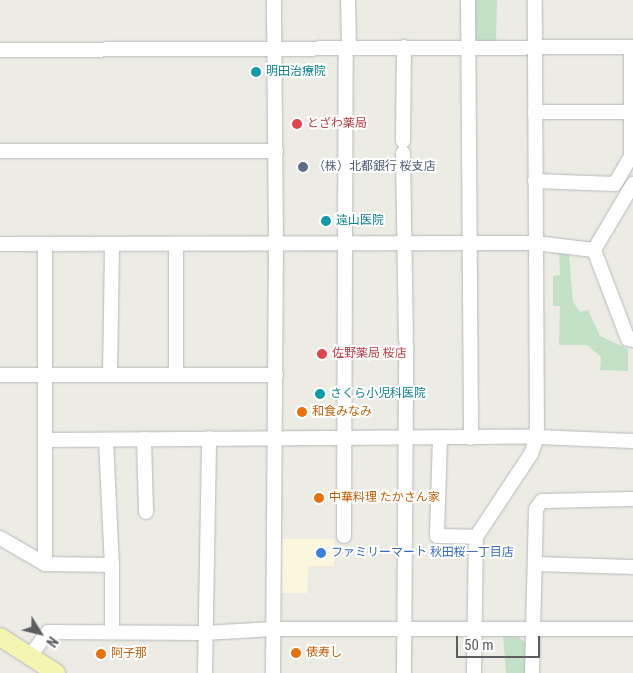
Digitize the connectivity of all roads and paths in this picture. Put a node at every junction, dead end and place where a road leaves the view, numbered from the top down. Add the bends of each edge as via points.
1 (274, 0) edge
2 (348, 0) edge
3 (468, 0) edge
4 (535, 0) edge
5 (535, 46) junction
6 (347, 47) junction
7 (404, 47) junction
8 (469, 47) junction
9 (632, 47) edge
10 (274, 49) junction
11 (0, 50) edge
12 (535, 112) junction
13 (630, 112) junction
14 (0, 151) edge
15 (276, 151) junction
16 (619, 177) junction
17 (535, 181) junction
18 (632, 191) edge
19 (276, 243) junction
20 (345, 243) junction
21 (470, 243) junction
22 (535, 243) junction
23 (0, 244) edge
24 (45, 244) junction
25 (176, 244) junction
26 (405, 244) junction
27 (112, 245) junction
28 (594, 250) junction
29 (633, 340) edge
30 (0, 375) edge
31 (48, 375) junction
32 (110, 375) junction
33 (176, 375) junction
34 (276, 375) junction
35 (537, 437) junction
36 (209, 438) junction
37 (407, 438) junction
38 (440, 438) junction
39 (471, 438) junction
40 (275, 439) junction
41 (344, 439) junction
42 (47, 440) junction
43 (106, 440) junction
44 (144, 440) junction
45 (633, 441) edge
46 (633, 499) edge
47 (146, 512) dead end
48 (344, 536) dead end
49 (476, 537) junction
50 (0, 538) edge
51 (45, 564) junction
52 (535, 564) junction
53 (112, 566) junction
54 (633, 567) edge
55 (274, 628) junction
56 (403, 629) junction
57 (475, 629) junction
58 (533, 629) junction
59 (633, 629) edge
60 (112, 630) junction
61 (205, 633) junction
62 (0, 637) edge
63 (30, 656) junction
64 (56, 673) edge
65 (205, 673) edge
66 (273, 673) edge
67 (404, 673) edge
68 (474, 673) edge
69 (532, 673) edge

1 - 10 street
2 - 6 street
3 - 8 street
4 - 5 street
5 - 8 street
5 - 9 street
5 - 12 street
6 - 7 street
6 - 10 street
6 - 20 street
7 - 8 street
7 - 26 street
8 - 21 street
9 - 13 street
10 - 11 street
10 - 15 street
12 - 13 street
12 - 17 street
13 - 16 street via 631,156
14 - 15 street
15 - 19 street
16 - 17 street via 615,184
16 - 18 street
17 - 22 street
18 - 28 street
19 - 20 street
19 - 25 street
19 - 34 street
20 - 26 street
20 - 41 street
21 - 22 street
21 - 26 street
21 - 39 street
22 - 28 street
22 - 35 street
23 - 24 street
24 - 27 street
24 - 31 street
25 - 27 street
25 - 33 street
26 - 37 street
27 - 32 street
28 - 29 street via 628,339
30 - 31 street
31 - 32 street
31 - 42 street
32 - 33 street
33 - 34 street
34 - 40 street
35 - 39 street
35 - 45 street
35 - 49 street via 531,454
36 - 40 street
36 - 44 street
36 - 61 street
37 - 38 street
37 - 41 street
37 - 56 street
38 - 39 street
38 - 49 street via 438,536
40 - 41 street
40 - 55 street
41 - 48 street
42 - 43 street
42 - 51 street
43 - 44 street
43 - 53 street
44 - 47 street
46 - 52 street via 542,501 536,509
49 - 57 street
50 - 51 street
51 - 53 street
52 - 54 street
52 - 58 street
53 - 60 street
55 - 56 street
55 - 61 street
55 - 66 street
56 - 57 street
56 - 67 street
57 - 58 street
57 - 68 street
58 - 59 street
58 - 69 street
60 - 61 street
60 - 63 street via 48,632
61 - 65 street
62 - 63 main road
63 - 64 main road

